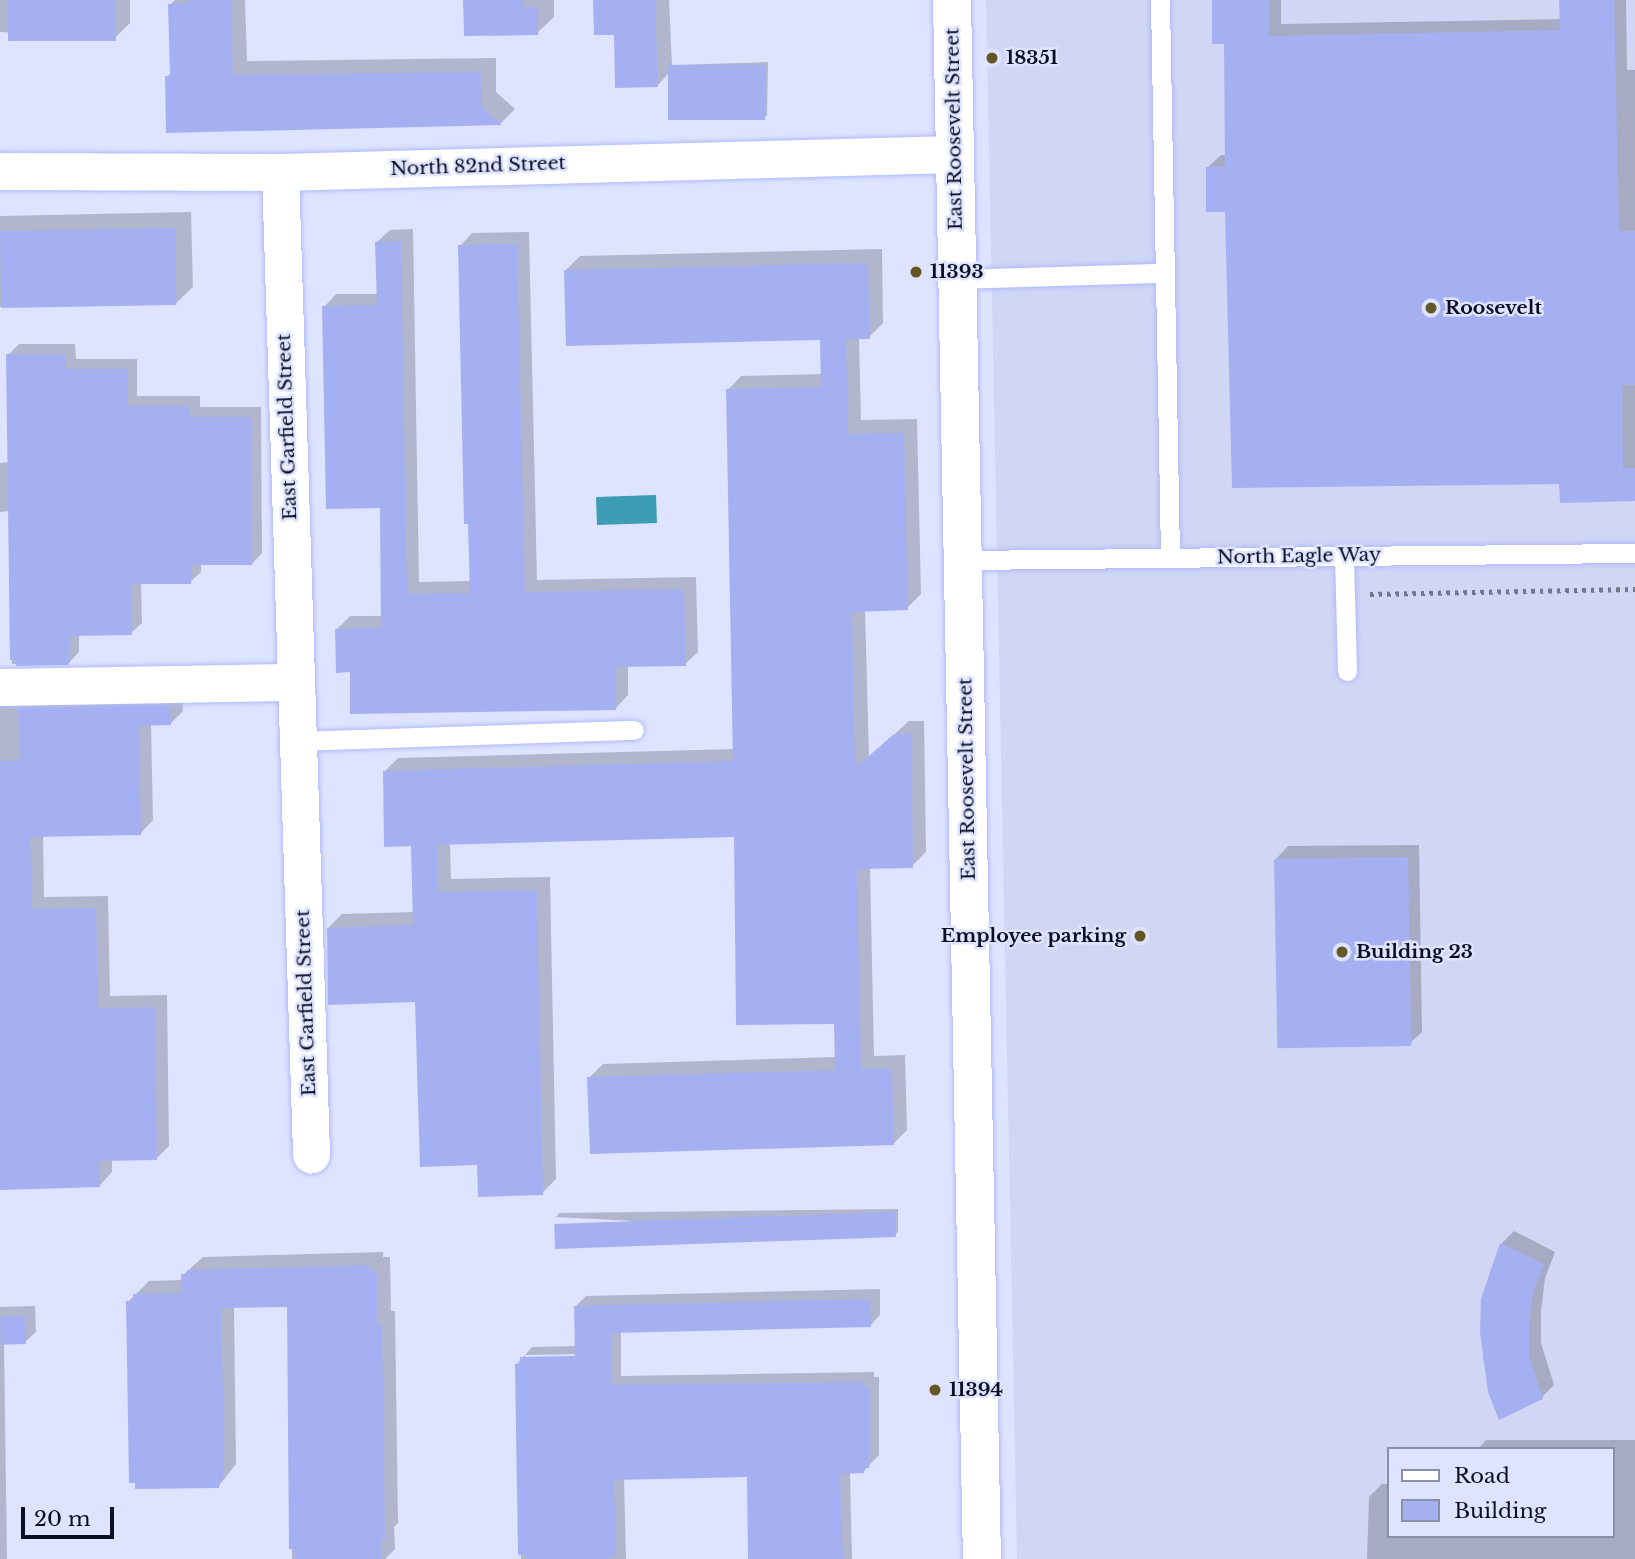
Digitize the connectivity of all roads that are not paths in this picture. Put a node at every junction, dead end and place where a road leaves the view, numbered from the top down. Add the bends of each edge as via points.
1 (952, 0) edge
2 (1160, 0) edge
3 (955, 154) junction
4 (0, 171) edge
5 (280, 172) junction
6 (1163, 273) junction
7 (957, 279) junction
8 (1635, 552) edge
9 (1344, 556) junction
10 (1170, 557) junction
11 (962, 560) junction
12 (1347, 671) dead end
13 (296, 682) junction
14 (0, 687) edge
15 (634, 730) dead end
16 (298, 741) junction
17 (311, 1155) dead end
18 (982, 1559) edge

1 - 3 street, East Roosevelt Street
2 - 6 lane
3 - 5 street, North 82nd Street
3 - 7 street, East Roosevelt Street
4 - 5 street, North 82nd Street
5 - 13 street, East Garfield Street
6 - 7 lane
6 - 10 lane
7 - 11 street, East Roosevelt Street
8 - 9 lane, North Eagle Way
9 - 10 lane, North Eagle Way
9 - 12 lane
10 - 11 lane, North Eagle Way
11 - 18 street, East Roosevelt Street
13 - 14 street
13 - 16 street, East Garfield Street
15 - 16 lane
16 - 17 street, East Garfield Street

